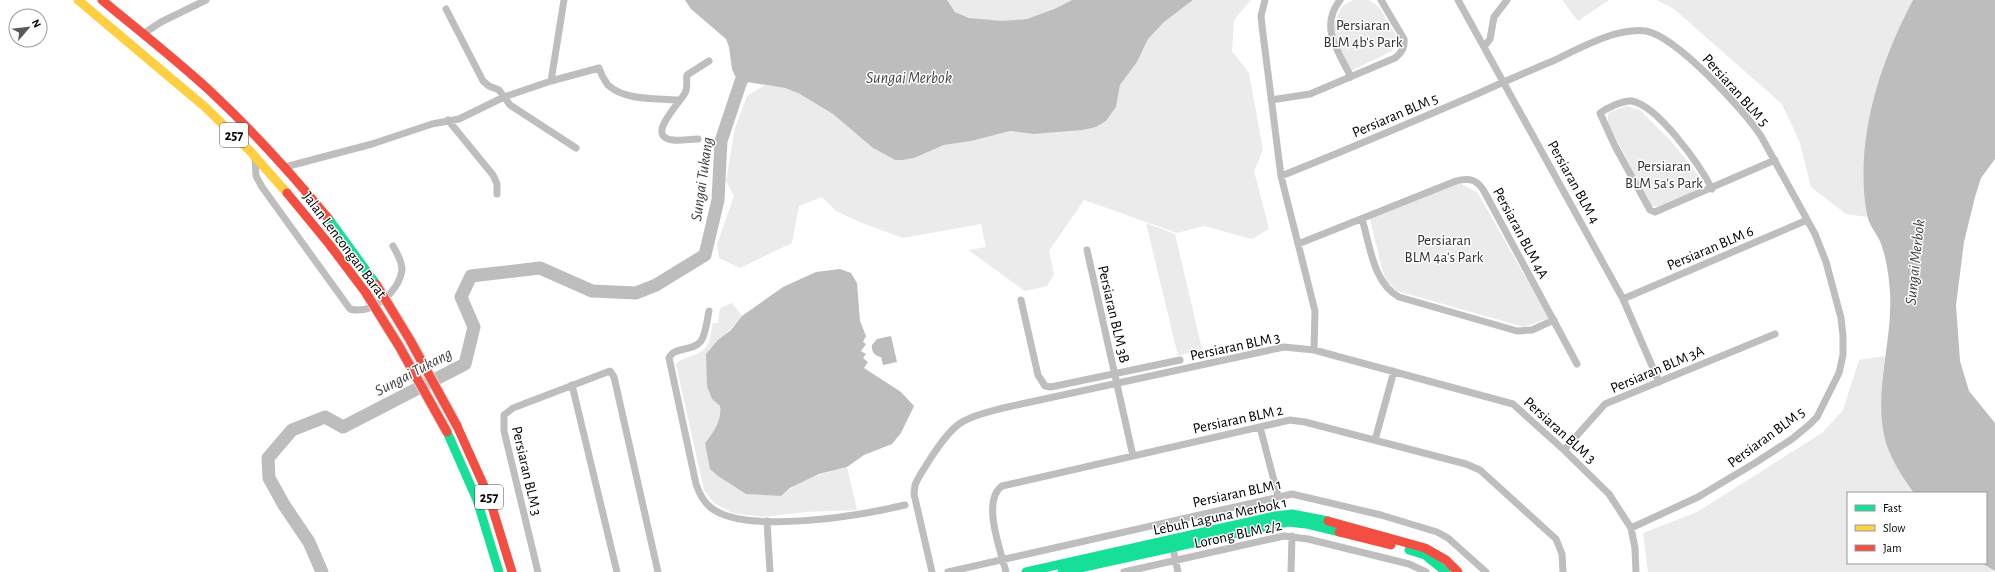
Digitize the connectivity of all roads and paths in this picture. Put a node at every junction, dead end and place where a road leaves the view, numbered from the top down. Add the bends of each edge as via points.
1 (78, 0) edge
2 (102, 0) edge
3 (206, 0) edge
4 (564, 0) edge
5 (1265, 0) edge
6 (1340, 0) edge
7 (1381, 0) edge
8 (1458, 0) edge
9 (1507, 0) edge
10 (446, 9) dead end
11 (142, 34) junction
12 (1484, 47) junction
13 (708, 61) dead end
14 (1351, 77) junction
15 (551, 81) junction
16 (1503, 82) junction
17 (504, 97) junction
18 (678, 100) junction
19 (1271, 100) junction
20 (448, 120) junction
21 (698, 139) dead end
22 (576, 148) dead end
23 (255, 157) junction
24 (1775, 160) junction
25 (285, 167) junction
26 (1282, 176) junction
27 (1712, 189) junction
28 (497, 194) dead end
29 (1362, 219) junction
30 (1807, 220) junction
31 (1298, 244) junction
32 (393, 246) dead end
33 (1087, 250) dead end
34 (1623, 299) junction
35 (1021, 300) dead end
36 (709, 311) dead end
37 (1554, 320) junction
38 (1775, 334) dead end
39 (1314, 350) junction
40 (1180, 360) dead end
41 (1577, 364) dead end
42 (1394, 372) junction
43 (1114, 374) junction
44 (1659, 382) junction
45 (1117, 384) junction
46 (572, 385) junction
47 (1260, 426) junction
48 (1375, 440) junction
49 (1564, 450) junction
50 (1133, 456) junction
51 (1278, 496) junction
52 (905, 505) dead end
53 (767, 521) junction
54 (1631, 528) junction
55 (1292, 536) junction
56 (1172, 544) junction
57 (1003, 559) junction
58 (1176, 560) junction
59 (1415, 569) edge
60 (499, 572) edge
61 (512, 572) edge
62 (538, 572) edge
63 (617, 572) edge
64 (658, 572) edge
65 (770, 572) edge
66 (932, 572) edge
67 (948, 572) edge
68 (1006, 572) edge
69 (1026, 572) edge
70 (1062, 572) edge
71 (1124, 572) edge
72 (1178, 572) edge
73 (1291, 572) edge
74 (1426, 572) edge
75 (1446, 572) edge
76 (1458, 572) edge
77 (1486, 572) edge
78 (1562, 572) edge
79 (1636, 572) edge

1 - 23 main road, Jalan Lencongan Barat / 257 via 194,97
2 - 11 main road, Jalan Lencongan Barat / 257
3 - 11 street
4 - 15 street
5 - 19 street via 1262,26
6 - 14 street via 1331,15 1330,29
7 - 14 street via 1401,33 1403,49 1395,58
8 - 12 street, Persiaran BLM 4
9 - 12 street via 1494,17 1490,39
10 - 17 street via 479,75 489,86 500,90
11 - 25 main road, Jalan Lencongan Barat / 257 via 224,105
12 - 16 street, Persiaran BLM 4
13 - 18 street via 687,75 686,91
14 - 19 street via 1310,94
15 - 17 street
15 - 18 street via 599,68 607,84 621,94
16 - 24 street, Persiaran BLM 5 via 1612,35 1630,31 1654,34 1708,75 1751,122
16 - 26 street, Persiaran BLM 5
16 - 34 street, Persiaran BLM 4
17 - 20 street via 459,119
17 - 22 street via 510,105
18 - 21 street via 662,127 662,133 667,139 674,141
19 - 26 street
20 - 25 street via 372,144
20 - 28 street via 493,175 497,184
23 - 32 street via 256,176 262,187 350,308 363,310 389,296 395,288 402,270
23 - 60 main road, Jalan Lencongan Barat / 257, bridge via 325,238 366,293 411,366 447,432 472,489
24 - 27 street
24 - 30 street, Persiaran BLM 5
25 - 61 main road, Jalan Lencongan Barat / 257, bridge via 351,249 410,340 457,426 483,483 498,522
26 - 31 street
27 - 27 street via 1689,153 1645,107 1627,101 1600,113 1615,146 1652,212 1661,211
29 - 31 street, Persiaran BLM 4A
29 - 37 street via 1380,278 1387,290 1399,297 1517,331 1532,330
29 - 37 street, Persiaran BLM 4A via 1456,181 1475,181 1482,188
30 - 34 street, Persiaran BLM 6
30 - 54 street, Persiaran BLM 5 via 1826,262 1841,318 1843,336 1843,355 1839,373 1823,407 1809,425 1755,463 1698,497
31 - 39 street via 1315,312
33 - 43 street, Persiaran BLM 3B
34 - 44 street, Persiaran BLM 4
35 - 43 street via 1038,375 1044,386 1051,387
36 - 53 street via 701,341 696,346 671,354 669,358 696,484 710,508 739,519
37 - 41 street, Persiaran BLM 4A
38 - 44 street, Persiaran BLM 3A
39 - 42 street, Persiaran BLM 3
39 - 45 street, Persiaran BLM 3 via 1278,348
40 - 43 street
42 - 48 street
42 - 49 street, Persiaran BLM 3 via 1507,401
43 - 45 street, Persiaran BLM 3B
44 - 49 street, Persiaran BLM 3A via 1605,404
45 - 50 street, Persiaran BLM 3B
45 - 66 street, Persiaran BLM 3 via 982,414 952,429 914,485
46 - 62 street, Persiaran BLM 3 via 513,408 503,420
46 - 63 street
46 - 64 street, Persiaran BLM 3 via 608,371 614,377
47 - 48 street, Persiaran BLM 2 via 1297,420
47 - 50 street, Persiaran BLM 2
47 - 51 street
48 - 78 street, Persiaran BLM 2 via 1480,470 1556,539 1562,554
49 - 54 street, Persiaran BLM 3 via 1605,488
50 - 57 street, Persiaran BLM 2 via 999,488 993,500 992,510
51 - 57 street, Persiaran BLM 1
51 - 77 street, Persiaran BLM 1 via 1298,494 1437,532 1448,538
52 - 53 street via 854,516
53 - 65 street
54 - 79 street, Persiaran BLM 3
55 - 58 street, Lorong BLM 2/2 via 1276,536
55 - 59 street, Lorong BLM 2/2
55 - 73 street
56 - 58 street
56 - 69 main road, Lebuh Laguna Merbok 1
56 - 70 main road, Lebuh Laguna Merbok 1
56 - 75 main road, Lebuh Laguna Merbok 1 via 1295,522 1425,555
56 - 76 main road, Lebuh Laguna Merbok 1 via 1275,516 1300,515 1425,548 1440,556
57 - 67 street
57 - 68 street, Persiaran BLM 2
58 - 71 street, Lorong BLM 2/2
58 - 72 street
59 - 74 street, Lorong BLM 2/2

